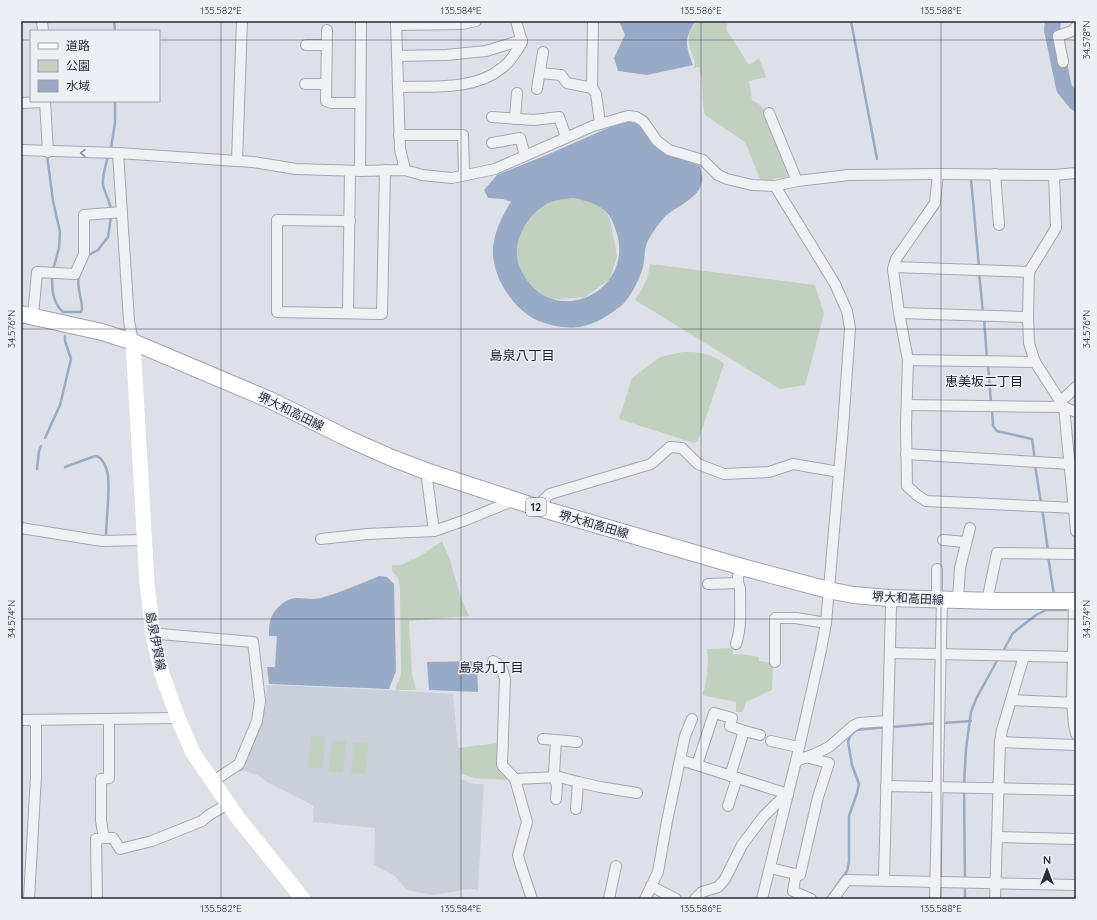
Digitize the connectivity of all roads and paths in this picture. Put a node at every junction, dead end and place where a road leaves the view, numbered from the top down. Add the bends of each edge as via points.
1 (242, 21) edge
2 (361, 21) edge
3 (476, 21) edge
4 (516, 21) edge
5 (593, 21) edge
6 (462, 22) edge
7 (396, 23) edge
8 (1076, 27) edge
9 (327, 30) dead end
10 (522, 40) junction
11 (306, 45) dead end
12 (327, 45) junction
13 (543, 52) dead end
14 (397, 56) junction
15 (1063, 62) dead end
16 (540, 72) junction
17 (305, 84) dead end
18 (326, 84) junction
19 (398, 87) junction
20 (592, 88) junction
21 (537, 89) dead end
22 (517, 92) dead end
23 (45, 102) edge
24 (21, 103) edge
25 (360, 103) junction
26 (769, 113) dead end
27 (492, 117) dead end
28 (515, 119) junction
29 (600, 123) junction
30 (399, 135) junction
31 (566, 137) junction
32 (492, 143) dead end
33 (21, 150) edge
34 (48, 152) junction
35 (118, 153) junction
36 (525, 155) junction
37 (237, 160) junction
38 (385, 170) junction
39 (405, 170) junction
40 (355, 171) junction
41 (1076, 173) edge
42 (938, 174) junction
43 (995, 174) junction
44 (464, 175) junction
45 (1054, 175) junction
46 (797, 181) junction
47 (774, 186) junction
48 (122, 212) junction
49 (350, 221) junction
50 (999, 225) dead end
51 (894, 267) junction
52 (1029, 272) junction
53 (348, 313) junction
54 (899, 313) junction
55 (27, 315) edge
56 (1028, 317) junction
57 (133, 342) junction
58 (908, 360) junction
59 (1035, 362) junction
60 (1076, 387) edge
61 (1062, 404) junction
62 (907, 405) junction
63 (1076, 412) edge
64 (906, 454) junction
65 (1070, 464) junction
66 (426, 471) junction
67 (839, 472) junction
68 (516, 500) junction
69 (536, 507) junction
70 (1075, 508) edge
71 (21, 528) edge
72 (970, 528) dead end
73 (434, 531) junction
74 (1076, 531) edge
75 (321, 539) dead end
76 (144, 540) junction
77 (944, 540) dead end
78 (966, 542) junction
79 (1076, 554) edge
80 (742, 568) junction
81 (937, 569) dead end
82 (738, 583) junction
83 (708, 584) dead end
84 (828, 590) junction
85 (889, 598) junction
86 (940, 599) junction
87 (958, 600) junction
88 (987, 601) junction
89 (1075, 601) edge
90 (826, 623) junction
91 (153, 635) junction
92 (736, 644) dead end
93 (890, 653) junction
94 (942, 655) junction
95 (1024, 656) junction
96 (1074, 657) edge
97 (493, 661) dead end
98 (775, 662) dead end
99 (1011, 700) junction
100 (1074, 703) edge
101 (178, 718) junction
102 (692, 719) dead end
103 (21, 720) edge
104 (33, 720) junction
105 (109, 720) junction
106 (888, 725) junction
107 (744, 731) junction
108 (1076, 734) edge
109 (760, 735) dead end
110 (543, 739) dead end
111 (556, 740) junction
112 (771, 740) dead end
113 (577, 742) dead end
114 (1000, 742) junction
115 (1076, 745) edge
116 (798, 747) junction
117 (806, 757) junction
118 (681, 760) junction
119 (796, 761) junction
120 (696, 765) junction
121 (733, 777) junction
122 (515, 778) junction
123 (554, 778) junction
124 (212, 782) junction
125 (578, 782) junction
126 (886, 786) junction
127 (939, 788) junction
128 (998, 789) junction
129 (1076, 790) edge
130 (637, 793) dead end
131 (788, 794) junction
132 (556, 799) dead end
133 (228, 804) junction
134 (728, 806) dead end
135 (576, 809) dead end
136 (997, 837) junction
137 (104, 838) junction
138 (1076, 839) edge
139 (616, 866) dead end
140 (770, 868) junction
141 (796, 874) junction
142 (884, 880) junction
143 (936, 881) junction
144 (996, 883) junction
145 (1076, 885) edge
146 (651, 886) junction
147 (30, 899) edge
148 (97, 899) edge
149 (303, 899) edge
150 (532, 899) edge
151 (609, 899) edge
152 (645, 899) edge
153 (676, 899) edge
154 (695, 899) edge
155 (762, 899) edge
156 (811, 899) edge
157 (833, 899) edge
158 (936, 899) edge
159 (995, 899) edge

1 - 37 street
2 - 25 street
3 - 6 street
4 - 10 street
5 - 20 street
6 - 7 street
7 - 14 street
8 - 15 street via 1058,36
9 - 12 street
10 - 14 street via 486,51 464,54
10 - 19 street via 516,52 492,75 473,82 452,85
11 - 12 street
12 - 18 street
13 - 16 street
14 - 19 street
16 - 20 street via 561,75 567,83
16 - 21 street
17 - 18 street
18 - 25 street via 326,101
19 - 30 street
20 - 29 street via 596,94
22 - 28 street
23 - 24 street
23 - 34 street
25 - 40 street
26 - 46 street
27 - 28 street
28 - 31 street via 559,117
29 - 31 street
29 - 47 street via 628,116 636,117 643,121 657,141 669,150 703,160 718,175 752,185
30 - 39 street
30 - 44 street via 463,135
31 - 36 street
32 - 36 street via 520,138
33 - 34 street
35 -> 34 street
35 - 37 street
35 - 48 street
36 - 44 street via 494,169
37 - 40 street via 296,169
38 - 39 street
38 - 40 street
38 - 53 street via 382,314
39 - 44 street via 422,175 452,178
40 - 49 street
41 - 45 street
42 - 43 street
42 - 46 street via 848,175
42 - 51 street via 935,203 896,259
43 - 45 street
43 - 50 street
45 - 52 street via 1056,228
46 - 47 street
47 - 67 street via 835,284 847,311 850,328 849,349
48 - 55 street via 84,215 84,254 75,274 37,272
48 - 57 street via 129,321
49 - 53 street
49 - 53 street via 277,220 277,312
51 - 52 street
51 - 54 street
52 - 56 street
54 - 56 street
54 - 58 street
55 - 57 main road, 堺大和高田線 / 12 via 102,332
56 - 59 street via 1029,343
57 - 66 main road, 堺大和高田線 / 12 via 185,362 349,439
57 - 76 main road, 島泉伊賀線
58 - 59 street
58 - 62 street
59 - 61 street
60 - 61 street
61 - 62 street
61 - 63 street
61 - 65 street
62 - 64 street
64 - 65 street
64 - 70 street via 907,486 926,501
65 - 70 street
66 - 68 main road, 堺大和高田線 / 12
66 - 73 street
67 - 69 street via 794,464 769,472 724,474 698,464 682,448 670,447 651,464 550,494
67 - 84 street
68 - 69 main road, 堺大和高田線 / 12
68 - 73 street
69 - 80 main road, 堺大和高田線 / 12
70 - 74 street
71 - 76 street via 102,541
72 - 78 street
73 - 75 street
76 - 91 main road, 島泉伊賀線
77 - 78 street
78 - 87 street via 960,568
79 - 88 street via 997,553
80 - 82 street
80 - 84 main road, 堺大和高田線 / 12
81 - 86 street
82 - 83 street
82 - 92 street via 740,633
84 - 85 main road, 堺大和高田線 / 12
84 - 90 street
85 - 86 main road, 堺大和高田線 / 12
85 - 93 street
86 - 87 main road, 堺大和高田線 / 12
86 - 94 street
87 - 88 main road, 堺大和高田線 / 12
88 - 89 main road, 堺大和高田線 / 12
89 - 96 street
90 - 98 street via 796,618 775,618
90 - 116 street
91 - 101 main road, 島泉伊賀線 via 162,674
91 - 124 street via 253,642 260,701 257,721 239,764
93 - 94 street
93 - 106 street
94 - 95 street
94 - 127 street
95 - 96 street
95 - 99 street
96 - 100 street
97 - 122 street via 501,666 505,679 502,765
99 - 100 street
99 - 114 street
100 - 108 street
101 - 105 street
101 - 124 main road, 島泉伊賀線 via 193,753
102 - 118 street via 685,736
103 - 104 street
104 - 105 street
104 - 147 street via 36,725 36,776
105 - 137 street via 109,778 101,779 101,820
106 - 117 street via 859,723 829,747
106 - 126 street
107 - 109 street
107 - 120 street via 730,726 732,718 714,713
107 - 121 street
110 - 111 street
111 - 113 street
111 - 123 street
112 - 116 street
114 - 115 street
114 - 128 street
116 - 119 street
117 - 119 street
117 - 141 street via 829,763 818,797 800,876
118 - 120 street
118 - 146 street via 658,872
119 - 131 street
120 - 121 street
121 - 131 street
121 - 134 street
122 - 123 street
122 - 150 street via 527,822 518,855
123 - 125 street
123 - 132 street via 557,786
124 - 133 main road, 島泉伊賀線
125 - 130 street
125 - 135 street
126 - 127 street
126 - 142 street
127 - 128 street
127 - 143 street
128 - 129 street
128 - 136 street
131 - 140 street
131 - 154 street via 763,817 742,845 725,879 718,887 702,892
133 - 137 street via 202,821 152,841 120,849 113,838
133 - 149 main road, 島泉伊賀線
136 - 138 street
136 - 144 street
137 - 148 street via 96,839
139 - 151 street
140 - 141 street
140 - 155 street
141 - 156 street via 792,891
142 - 143 street
142 - 157 street via 847,880
143 - 144 street
143 - 158 street
144 - 145 street
144 - 159 street
146 - 152 street
146 - 153 street

